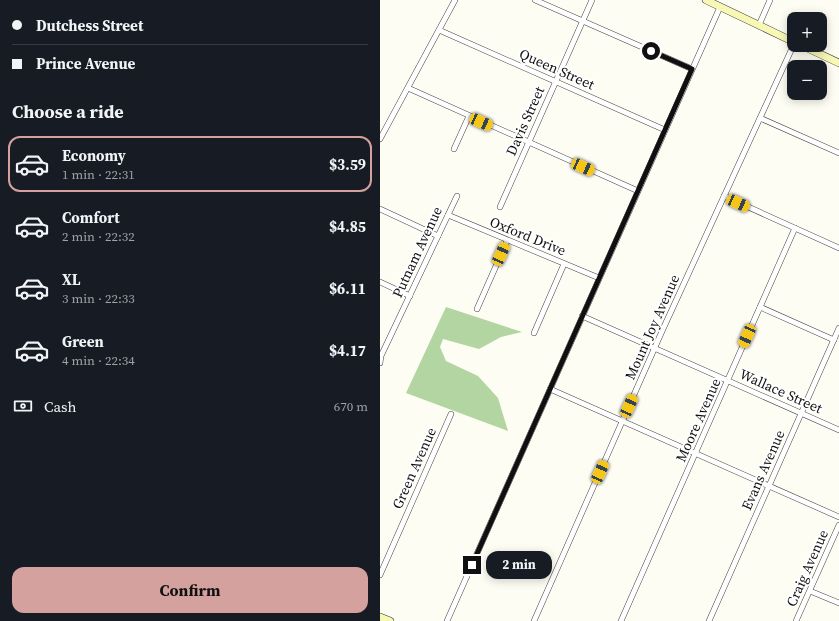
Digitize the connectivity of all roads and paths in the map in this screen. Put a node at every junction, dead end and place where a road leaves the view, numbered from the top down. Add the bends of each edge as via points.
1 (455, 0) edge
2 (535, 0) edge
3 (592, 0) edge
4 (706, 0) edge
5 (770, 0) edge
6 (720, 7) junction
7 (582, 21) junction
8 (759, 25) junction
9 (439, 30) junction
10 (787, 39) edge
11 (790, 52) edge
12 (815, 52) edge
13 (839, 63) edge
14 (692, 69) junction
15 (555, 82) junction
16 (408, 88) junction
17 (469, 116) junction
18 (760, 118) junction
19 (665, 130) junction
20 (380, 139) edge
21 (528, 142) junction
22 (454, 149) dead end
23 (839, 153) edge
24 (638, 191) junction
25 (457, 196) dead end
26 (724, 196) junction
27 (500, 208) dead end
28 (380, 209) edge
29 (448, 215) junction
30 (795, 228) junction
31 (438, 236) junction
32 (507, 241) junction
33 (839, 248) edge
34 (564, 264) junction
35 (599, 278) junction
36 (380, 282) edge
37 (410, 296) junction
38 (760, 307) junction
39 (477, 309) dead end
40 (582, 316) junction
41 (839, 328) edge
42 (534, 332) dead end
43 (834, 340) junction
44 (655, 348) junction
45 (381, 356) edge
46 (380, 363) edge
47 (728, 380) junction
48 (550, 389) junction
49 (801, 413) junction
50 (451, 414) dead end
51 (623, 421) junction
52 (839, 430) edge
53 (696, 454) junction
54 (769, 486) junction
55 (839, 517) edge
56 (839, 525) edge
57 (380, 575) edge
58 (810, 591) junction
59 (839, 603) edge
60 (380, 617) edge
61 (390, 621) edge
62 (447, 621) edge
63 (534, 621) edge
64 (622, 621) edge
65 (709, 621) edge
66 (796, 621) edge

1 - 9 street
2 - 7 street
3 - 7 street, Davis Street
4 - 6 main road
5 - 8 street
6 - 8 main road
6 - 14 street
7 - 14 street
7 - 15 street, Davis Street
8 - 10 main road
9 - 15 street, Queen Street
9 - 16 street
11 - 18 street, Mount Joy Avenue
12 - 13 main road
14 - 19 street
15 - 19 street, Queen Street
15 - 21 street, Davis Street
16 - 17 street
16 - 20 street
17 - 21 street
17 - 22 street
18 - 23 street
18 - 26 street, Mount Joy Avenue
19 - 24 street
21 - 24 street
21 - 27 street, Davis Street
24 - 35 street
25 - 29 street, Putnam Avenue
26 - 30 street
26 - 44 street, Mount Joy Avenue
28 - 31 street
29 - 31 street, Putnam Avenue
29 - 32 street, Oxford Drive
30 - 33 street
30 - 38 street, Moore Avenue
31 - 37 street, Putnam Avenue
32 - 34 street, Oxford Drive
32 - 39 street
34 - 35 street, Oxford Drive
34 - 42 street
35 - 40 street
36 - 37 street
37 - 45 street, Putnam Avenue
38 - 43 street
38 - 47 street, Moore Avenue
40 - 44 street, Wallace Street
40 - 48 street
41 - 43 street, Evans Avenue
43 - 49 street, Evans Avenue
44 - 47 street, Wallace Street
44 - 51 street, Mount Joy Avenue
45 - 46 street, Putnam Avenue
47 - 49 street, Wallace Street
47 - 53 street, Moore Avenue
48 - 51 street
48 - 62 street
49 - 52 street, Wallace Street
49 - 54 street, Evans Avenue
50 - 57 street, Green Avenue
51 - 53 street
51 - 63 street, Mount Joy Avenue
53 - 54 street
53 - 64 street, Moore Avenue
54 - 55 street
54 - 65 street, Evans Avenue
56 - 58 street, Craig Avenue
58 - 59 street
58 - 66 street, Craig Avenue
60 - 61 main road

